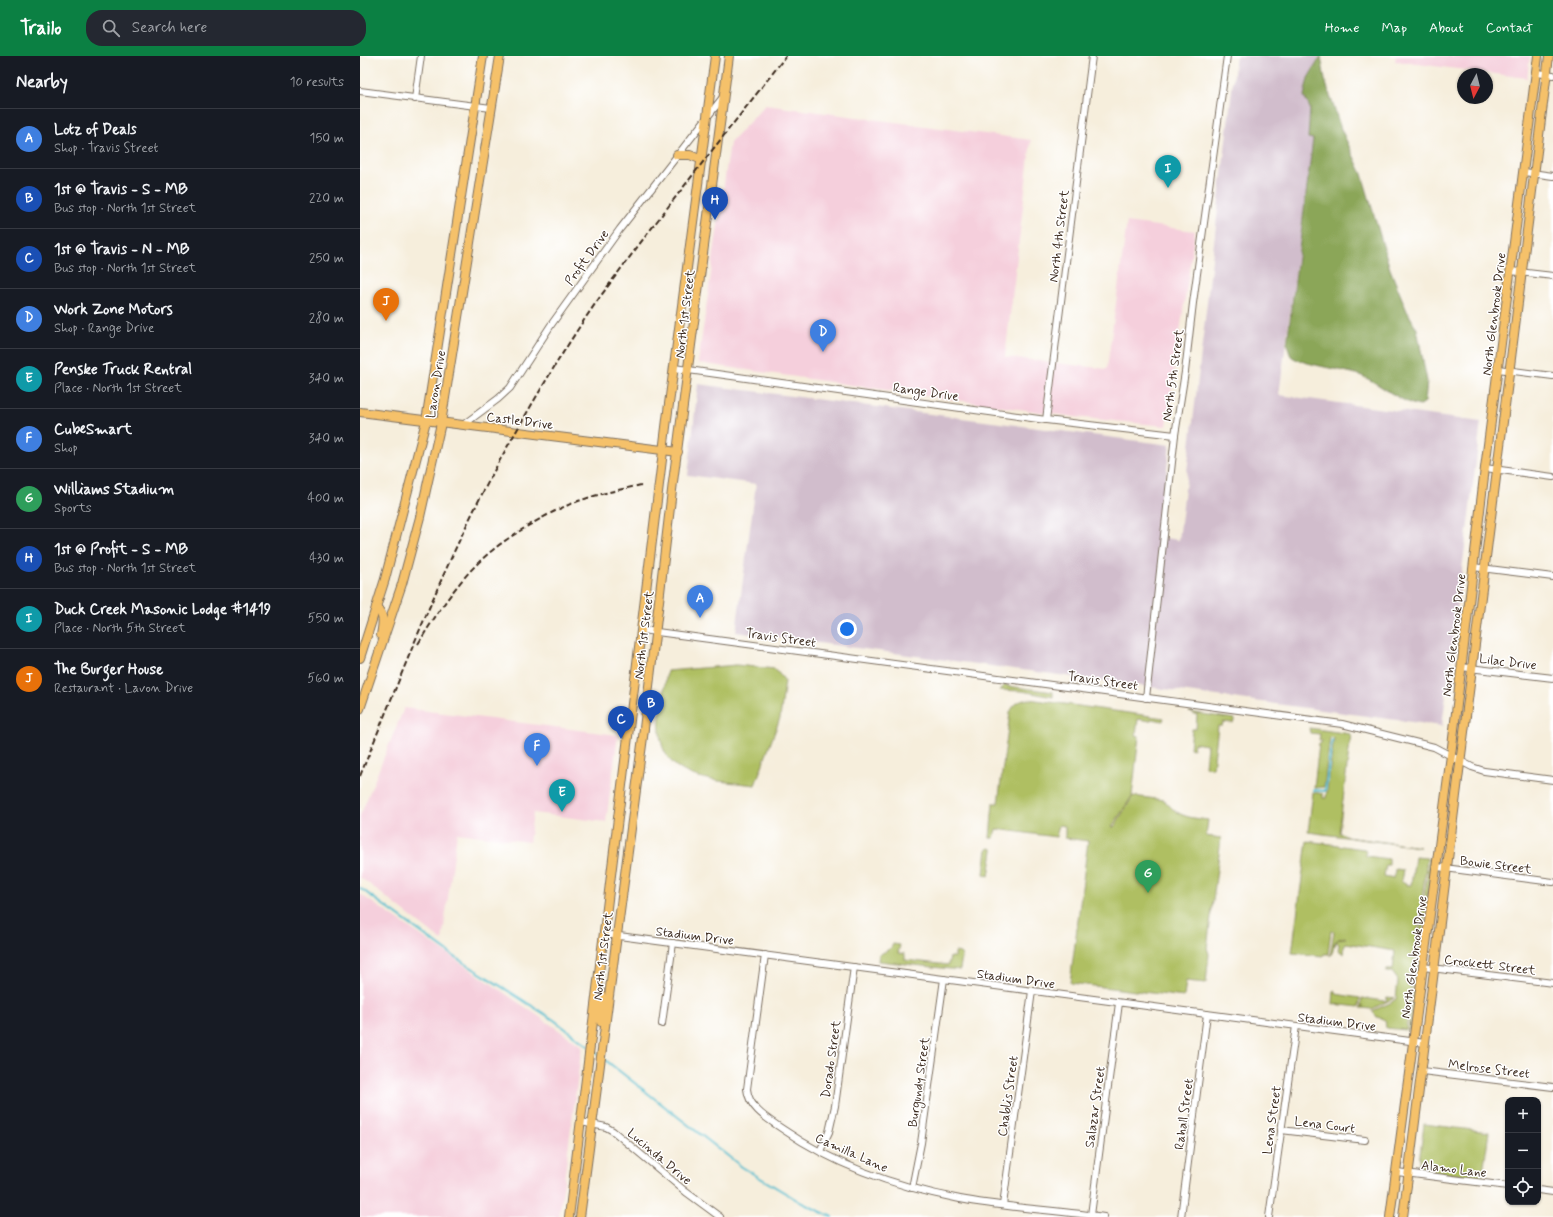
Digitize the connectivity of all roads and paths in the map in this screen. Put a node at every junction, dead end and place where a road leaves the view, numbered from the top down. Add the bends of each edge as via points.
1 (421, 56) edge
2 (483, 56) edge
3 (500, 56) edge
4 (715, 56) edge
5 (729, 56) edge
6 (1092, 56) edge
7 (1227, 56) edge
8 (1538, 56) edge
9 (1549, 56) edge
10 (1536, 73) junction
11 (1550, 75) edge
12 (360, 91) edge
13 (723, 97) junction
14 (415, 99) junction
15 (475, 106) junction
16 (491, 108) junction
17 (707, 118) junction
18 (677, 155) junction
19 (702, 160) junction
20 (1524, 172) junction
21 (1534, 174) junction
22 (1553, 176) edge
23 (692, 235) junction
24 (706, 237) junction
25 (1511, 271) junction
26 (1522, 272) junction
27 (1553, 276) edge
28 (674, 368) junction
29 (1498, 369) junction
30 (688, 370) junction
31 (1510, 371) junction
32 (1553, 376) edge
33 (360, 412) edge
34 (1046, 420) junction
35 (426, 421) junction
36 (441, 422) junction
37 (463, 425) junction
38 (1175, 435) junction
39 (663, 450) junction
40 (678, 452) junction
41 (1485, 468) junction
42 (1497, 470) junction
43 (1553, 476) edge
44 (1473, 567) junction
45 (1484, 568) junction
46 (1553, 577) edge
47 (645, 606) junction
48 (376, 607) junction
49 (658, 608) junction
50 (642, 630) junction
51 (655, 632) junction
52 (360, 658) edge
53 (375, 665) junction
54 (1461, 667) junction
55 (1472, 668) junction
56 (1553, 678) edge
57 (1146, 698) junction
58 (360, 709) edge
59 (630, 724) junction
60 (645, 726) junction
61 (1451, 755) junction
62 (1461, 762) junction
63 (1553, 780) edge
64 (1437, 867) junction
65 (1447, 868) junction
66 (1553, 882) edge
67 (604, 934) junction
68 (616, 936) junction
69 (673, 943) junction
70 (765, 955) junction
71 (854, 967) junction
72 (1424, 967) junction
73 (1434, 968) junction
74 (944, 979) junction
75 (1553, 984) edge
76 (597, 988) junction
77 (1032, 991) junction
78 (1119, 1003) junction
79 (1207, 1014) junction
80 (662, 1024) dead end
81 (1296, 1026) junction
82 (1414, 1042) junction
83 (1425, 1043) junction
84 (602, 1044) junction
85 (1422, 1071) junction
86 (1553, 1087) edge
87 (580, 1122) junction
88 (592, 1124) junction
89 (1281, 1130) junction
90 (1365, 1140) dead end
91 (820, 1151) junction
92 (1397, 1172) junction
93 (1408, 1174) junction
94 (1505, 1186) edge
95 (912, 1188) junction
96 (1541, 1190) edge
97 (1553, 1192) edge
98 (1003, 1205) junction
99 (1091, 1215) junction
100 (569, 1217) edge
101 (580, 1217) edge
102 (720, 1217) edge
103 (1104, 1217) edge
104 (1181, 1217) edge
105 (1269, 1217) edge
106 (1390, 1217) edge
107 (1403, 1217) edge

1 - 14 street
2 - 15 main road, Lavon Drive
3 - 16 main road, Lavon Drive
4 - 17 main road, North 1st Street
5 - 13 main road, North 1st Street
6 - 34 street, North 4th Street
7 - 38 street, North 5th Street
8 - 10 main road, North Glenbrook Drive
9 - 11 main road, North Glenbrook Drive
10 - 11 street
10 - 20 main road, North Glenbrook Drive
11 - 21 main road, North Glenbrook Drive
12 - 14 street
13 - 17 street, Profit Drive
13 - 24 main road, North 1st Street
14 - 15 street
15 - 16 street
15 - 35 main road, Lavon Drive
16 - 36 main road, Lavon Drive
17 - 18 street, Profit Drive
17 - 19 main road, North 1st Street
18 - 19 main road via 690,155
18 - 37 street, Profit Drive via 575,291 510,388
19 - 23 main road, North 1st Street
20 - 21 street
20 - 25 main road, North Glenbrook Drive
21 - 22 street
21 - 26 main road, North Glenbrook Drive
23 - 24 main road
23 - 28 main road, North 1st Street
24 - 30 main road, North 1st Street
25 - 26 street
25 - 29 main road, North Glenbrook Drive
26 - 27 street
26 - 31 main road, North Glenbrook Drive
28 - 30 street, Range Drive
28 - 39 main road, North 1st Street
29 - 31 street
29 - 41 main road, North Glenbrook Drive
30 - 34 street, Range Drive
30 - 40 main road, North 1st Street
31 - 32 street
31 - 42 main road, North Glenbrook Drive
33 - 35 main road, Castle Drive
34 - 38 street, Range Drive
35 - 36 main road, Castle Drive
35 - 48 main road, Lavon Drive
36 - 37 main road, Castle Drive
36 - 53 main road, Lavon Drive via 402,584
37 - 39 main road, Castle Drive
38 - 57 street, North 5th Street
39 - 40 main road, Castle Drive
39 - 47 main road, North 1st Street
40 - 49 main road, North 1st Street
41 - 42 street
41 - 44 main road, North Glenbrook Drive
42 - 43 street
42 - 45 main road, North Glenbrook Drive
44 - 45 street
44 - 54 main road, North Glenbrook Drive
45 - 46 street
45 - 55 main road, North Glenbrook Drive
47 - 49 main road
47 - 50 main road, North 1st Street
48 - 52 main road, Lavon Drive
48 - 53 main road via 381,612 383,621
49 - 51 main road, North 1st Street
50 - 51 street, Travis Street
50 - 59 main road, North 1st Street
51 - 57 street, Travis Street
51 - 60 main road, North 1st Street
53 - 58 main road, Lavon Drive
54 - 55 street, Lilac Drive
54 - 61 main road, North Glenbrook Drive
55 - 56 street, Lilac Drive
55 - 62 main road, North Glenbrook Drive
57 - 61 street, Travis Street via 1342,724 1423,744
59 - 60 main road
59 - 67 main road, North 1st Street
60 - 68 main road, North 1st Street
61 - 62 street, Travis Street
61 - 64 main road, North Glenbrook Drive
62 - 63 street, Travis Street via 1484,771
62 - 65 main road, North Glenbrook Drive
64 - 65 street, Bowie Street
64 - 72 main road, North Glenbrook Drive
65 - 66 street, Bowie Street
65 - 73 main road, North Glenbrook Drive
67 - 68 street, Stadium Drive
67 - 76 main road, North 1st Street
68 - 69 street, Stadium Drive
68 - 84 main road, North 1st Street
69 - 70 street, Stadium Drive
69 - 80 street
70 - 71 street, Stadium Drive
70 - 91 street, Camilla Lane via 746,1089 748,1098 762,1114
71 - 74 street, Stadium Drive
71 - 91 street, Dorado Street via 835,1106 829,1132
72 - 73 street, Crockett Street
72 - 82 main road, North Glenbrook Drive
73 - 75 street, Crockett Street
73 - 83 main road, North Glenbrook Drive
74 - 77 street, Stadium Drive
74 - 95 street, Burgundy Street via 921,1143
76 - 84 main road via 601,994
76 - 87 main road, North 1st Street
77 - 78 street, Stadium Drive
77 - 98 street, Chablis Street
78 - 79 street, Stadium Drive
78 - 99 street, Salazar Street
79 - 81 street, Stadium Drive
79 - 104 street, Rahall Street
81 - 82 street, Stadium Drive
81 - 89 street, Lena Street
82 - 83 street, Stadium Drive
82 - 92 main road, North Glenbrook Drive
83 - 85 main road, North Glenbrook Drive
84 - 88 main road, North 1st Street
85 - 86 street, Melrose Street
85 - 93 main road, North Glenbrook Drive
87 - 88 street, Lucinda Drive
87 - 100 main road, North 1st Street
88 - 101 main road, North 1st Street
88 - 102 street, Lucinda Drive via 612,1131
89 - 90 street, Lena Court
89 - 105 street, Lena Street
91 - 95 street, Camilla Lane via 868,1174
92 - 93 street, Alamo Lane
92 - 106 main road, North Glenbrook Drive
93 - 94 street, Alamo Lane
93 - 107 main road, North Glenbrook Drive
95 - 98 street, Camilla Lane
96 - 97 street
98 - 99 street, Camilla Lane
99 - 103 street, Camilla Lane

